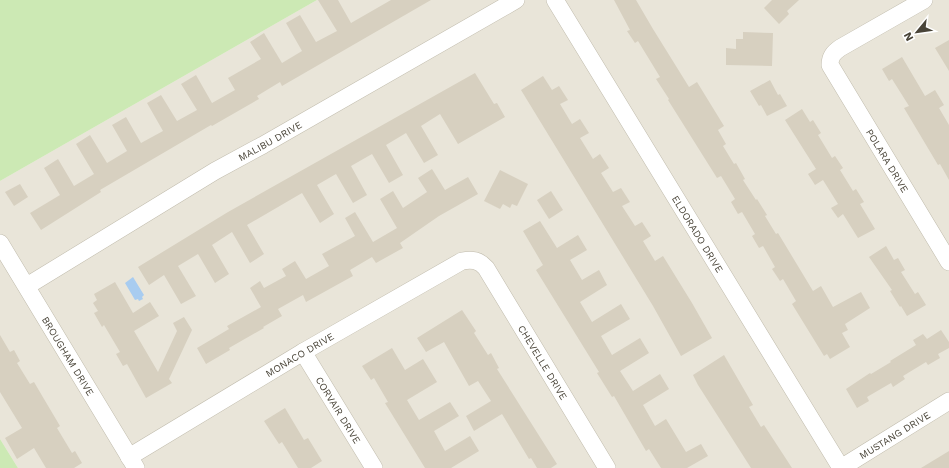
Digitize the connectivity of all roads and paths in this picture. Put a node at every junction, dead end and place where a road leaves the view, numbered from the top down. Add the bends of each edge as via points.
1 (516, 0) edge
2 (555, 0) edge
3 (924, 0) edge
4 (0, 243) edge
5 (474, 260) joint
6 (949, 262) edge
7 (26, 286) junction
8 (303, 352) junction
9 (949, 401) edge
10 (133, 462) edge
11 (374, 468) edge
12 (607, 468) edge
13 (841, 468) edge

1 - 7 street, MALIBU DRIVE via 214,171
2 - 13 street, ELDORADO DRIVE
3 - 6 street, POLARA DRIVE via 834,52 830,58 830,66
4 - 7 street, BROUGHAM DRIVE
5 - 8 street, MONACO DRIVE via 462,261
5 - 12 street, CHEVELLE DRIVE via 486,268
7 - 10 street, BROUGHAM DRIVE
8 - 10 street, MONACO DRIVE
8 - 11 street, CORVAIR DRIVE
9 - 13 street, MUSTANG DRIVE

